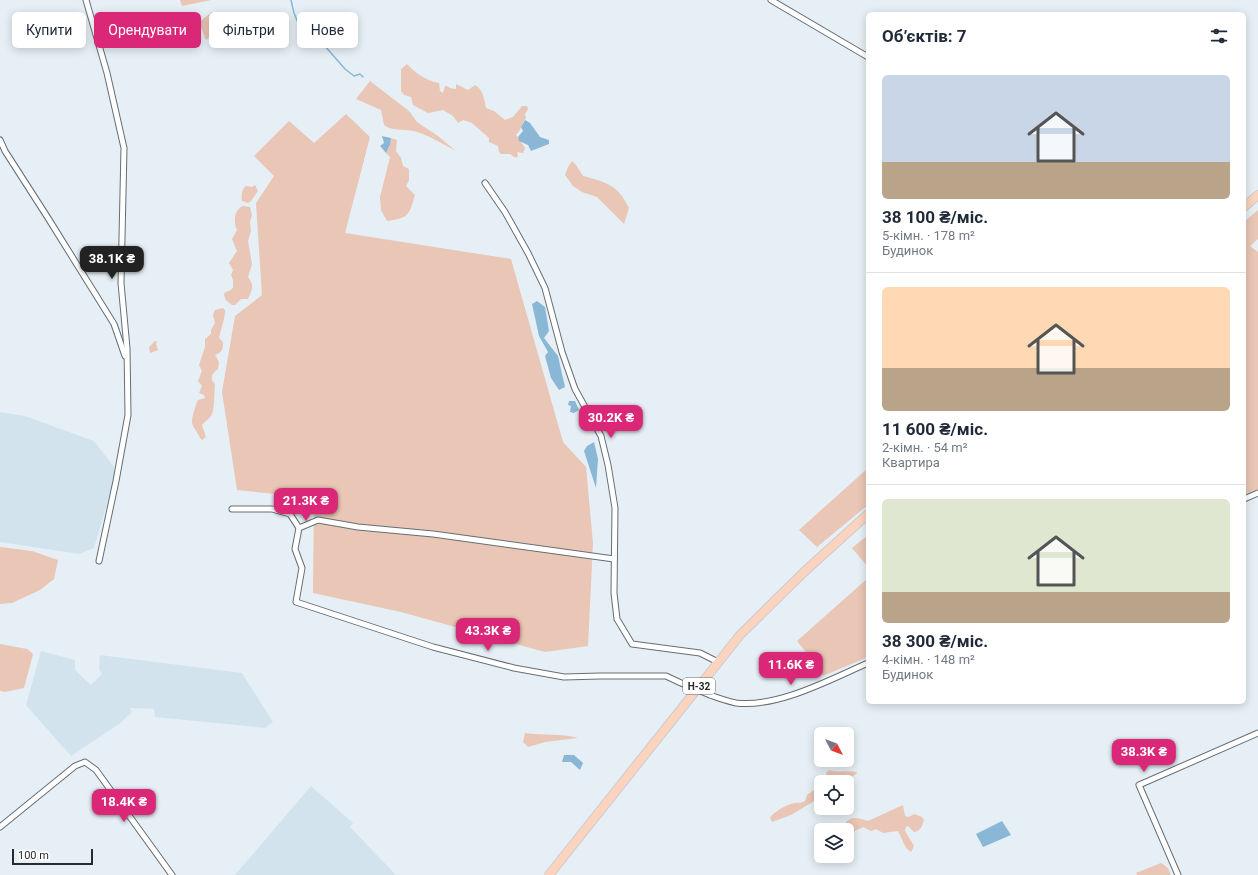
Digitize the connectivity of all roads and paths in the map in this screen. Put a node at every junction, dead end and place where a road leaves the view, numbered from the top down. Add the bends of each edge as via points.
1 (86, 0) edge
2 (771, 0) edge
3 (866, 56) edge
4 (0, 140) edge
5 (485, 183) dead end
6 (1258, 195) edge
7 (1246, 204) edge
8 (127, 361) junction
9 (1258, 493) edge
10 (1246, 498) edge
11 (232, 509) dead end
12 (866, 516) edge
13 (299, 528) junction
14 (614, 559) junction
15 (98, 561) dead end
16 (718, 662) junction
17 (866, 664) edge
18 (1258, 733) edge
19 (0, 827) edge
20 (172, 875) edge
21 (550, 875) edge
22 (1178, 875) edge

1 - 8 street via 108,73 124,148 121,283
2 - 3 street
4 - 8 street via 114,324
5 - 14 street via 505,212 545,288 575,389 601,436 615,508
6 - 7 main road
8 - 15 street via 128,415
9 - 10 street
11 - 13 street via 272,509 290,514
12 - 16 main road, Н-32 via 740,635
13 - 14 street via 318,520
13 - 17 street, bridge via 295,549 302,568 296,602 433,647 514,668 564,677 666,676 710,695 738,703 774,699 811,688
14 - 16 street via 617,619 632,644 700,653
16 - 21 main road, Н-32
18 - 22 street via 1139,785
19 - 20 street via 75,766 85,762 96,770

